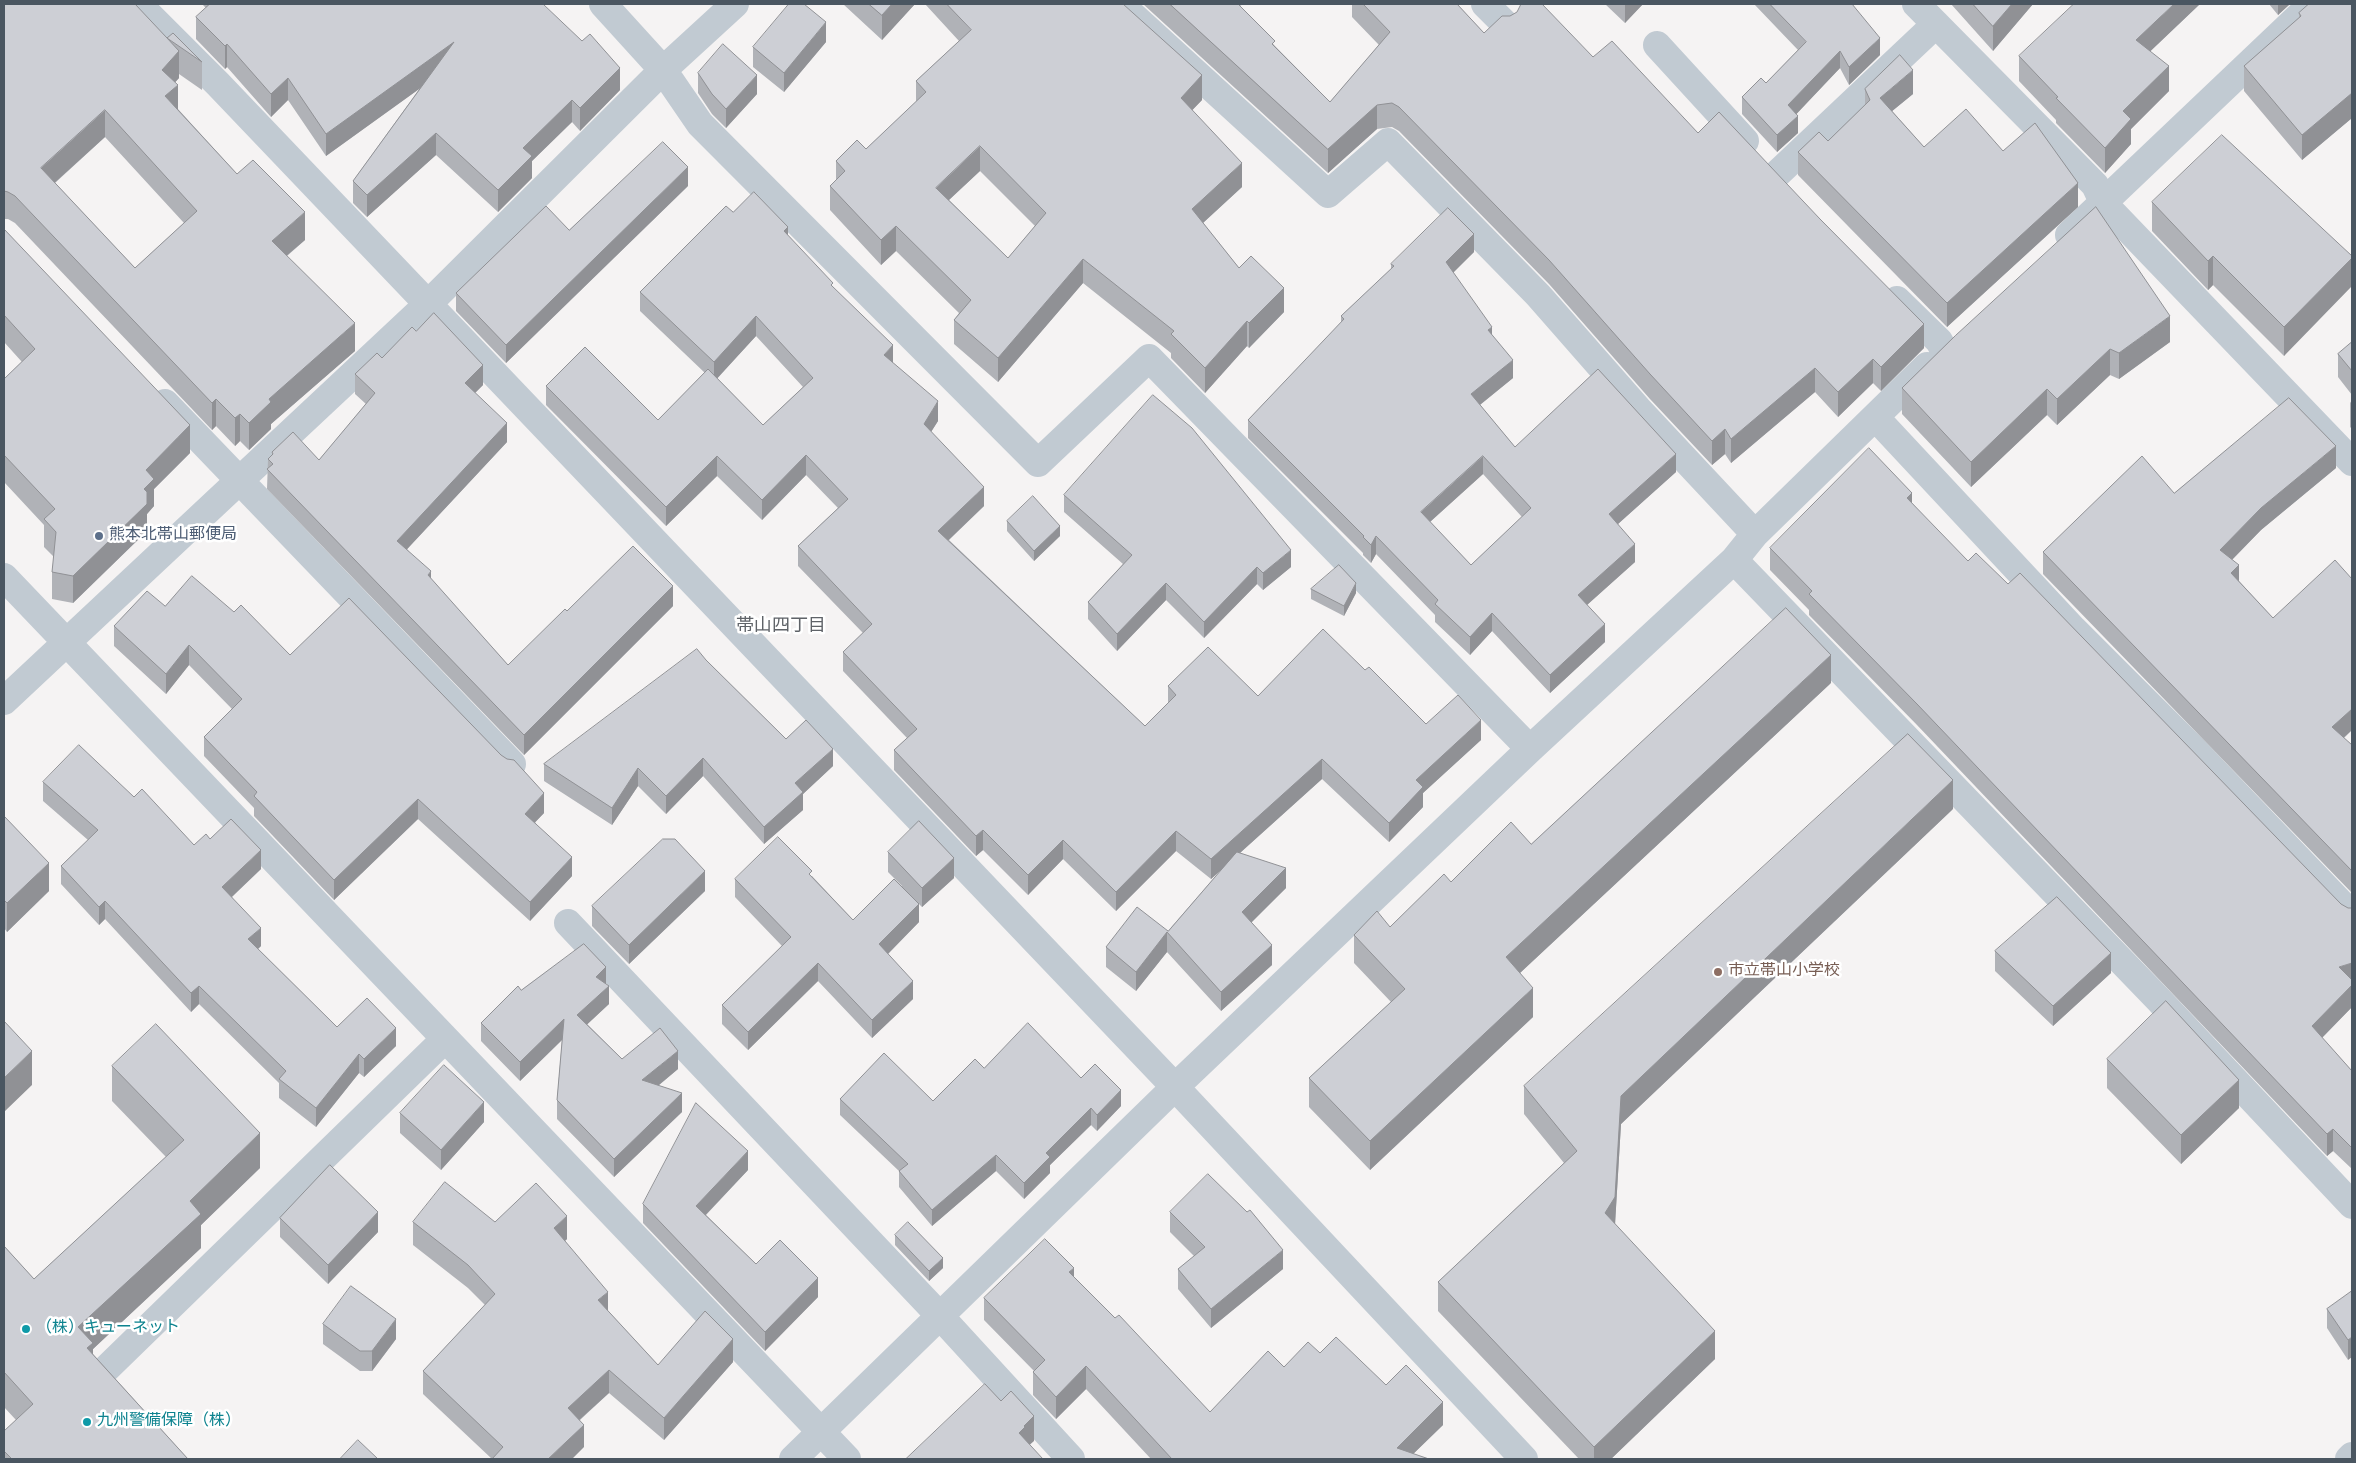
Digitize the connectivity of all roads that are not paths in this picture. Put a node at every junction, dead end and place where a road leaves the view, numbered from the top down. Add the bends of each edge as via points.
1 (138, 4) edge
2 (603, 4) edge
3 (735, 4) edge
4 (1120, 4) edge
5 (1485, 4) edge
6 (1916, 4) edge
7 (2312, 4) edge
8 (1936, 24) junction
9 (1506, 25) edge
10 (1657, 45) dead end
11 (664, 70) junction
12 (1776, 176) junction
13 (1796, 196) edge
14 (2104, 204) junction
15 (2053, 250) edge
16 (1878, 282) edge
17 (428, 304) junction
18 (1966, 330) edge
19 (1944, 350) junction
20 (145, 382) edge
21 (1876, 418) junction
22 (2352, 462) edge
23 (238, 482) junction
24 (1755, 534) junction
25 (1734, 560) junction
26 (4, 577) edge
27 (66, 643) junction
28 (4, 702) edge
29 (1530, 749) junction
30 (512, 764) edge
31 (2352, 916) edge
32 (568, 923) dead end
33 (444, 1040) junction
34 (1175, 1087) junction
35 (2352, 1205) edge
36 (940, 1316) junction
37 (107, 1368) edge
38 (822, 1432) junction
39 (2352, 1456) edge
40 (792, 1459) edge
41 (847, 1459) edge
42 (1071, 1459) edge
43 (1524, 1459) edge
44 (2349, 1459) edge

1 - 17 street
2 - 11 street
3 - 11 street
4 - 24 street via 1328,194 1388,142 1538,295
5 - 9 street
6 - 8 street
7 - 14 street
8 - 12 street
8 - 14 street via 2095,185
10 - 12 street
11 - 17 street
11 - 29 street via 700,124 1038,463 1149,358
12 - 13 street
14 - 15 street
14 - 22 street
16 - 19 street
17 - 23 street
17 - 34 street
18 - 19 street
19 - 21 street
20 - 23 street
21 - 24 street
21 - 31 street via 2073,629
23 - 27 street
23 - 30 street
24 - 25 street
25 - 29 street
25 - 35 street via 2165,1006
26 - 27 street
27 - 28 street
27 - 33 street
29 - 34 street
32 - 36 street
33 - 37 street
33 - 38 street
34 - 36 street
34 - 43 street
36 - 38 street
36 - 42 street
38 - 40 street
38 - 41 street
39 - 44 street

